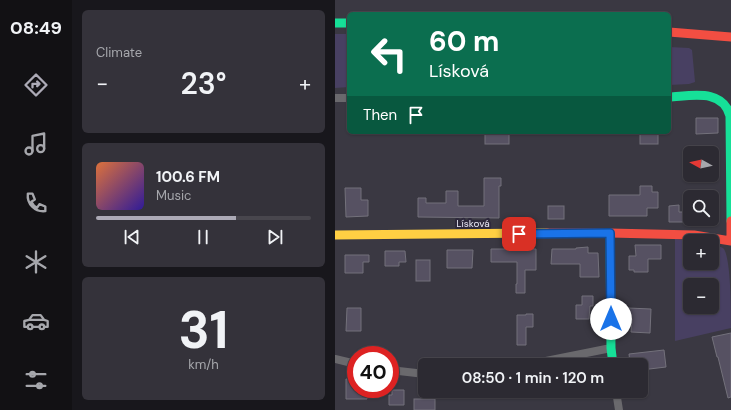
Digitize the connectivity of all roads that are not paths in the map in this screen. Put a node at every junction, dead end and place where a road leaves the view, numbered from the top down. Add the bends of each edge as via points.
1 (335, 23) edge
2 (347, 23) edge
3 (671, 32) edge
4 (731, 37) edge
5 (671, 97) edge
6 (335, 98) edge
7 (347, 98) edge
8 (610, 233) junction
9 (335, 235) edge
10 (731, 242) edge
11 (611, 348) junction
12 (561, 358) edge
13 (612, 358) edge
14 (335, 360) edge
15 (347, 362) edge
16 (399, 371) edge
17 (418, 373) edge
18 (617, 398) edge
19 (619, 410) edge

1 - 2 street
3 - 4 street
5 - 10 street via 712,96 727,106 730,116
6 - 7 street
8 - 9 street, Lísková
8 - 10 street, Lísková via 694,236
8 - 11 street
11 - 12 street
11 - 13 street
14 - 15 street
16 - 17 street
18 - 19 street

